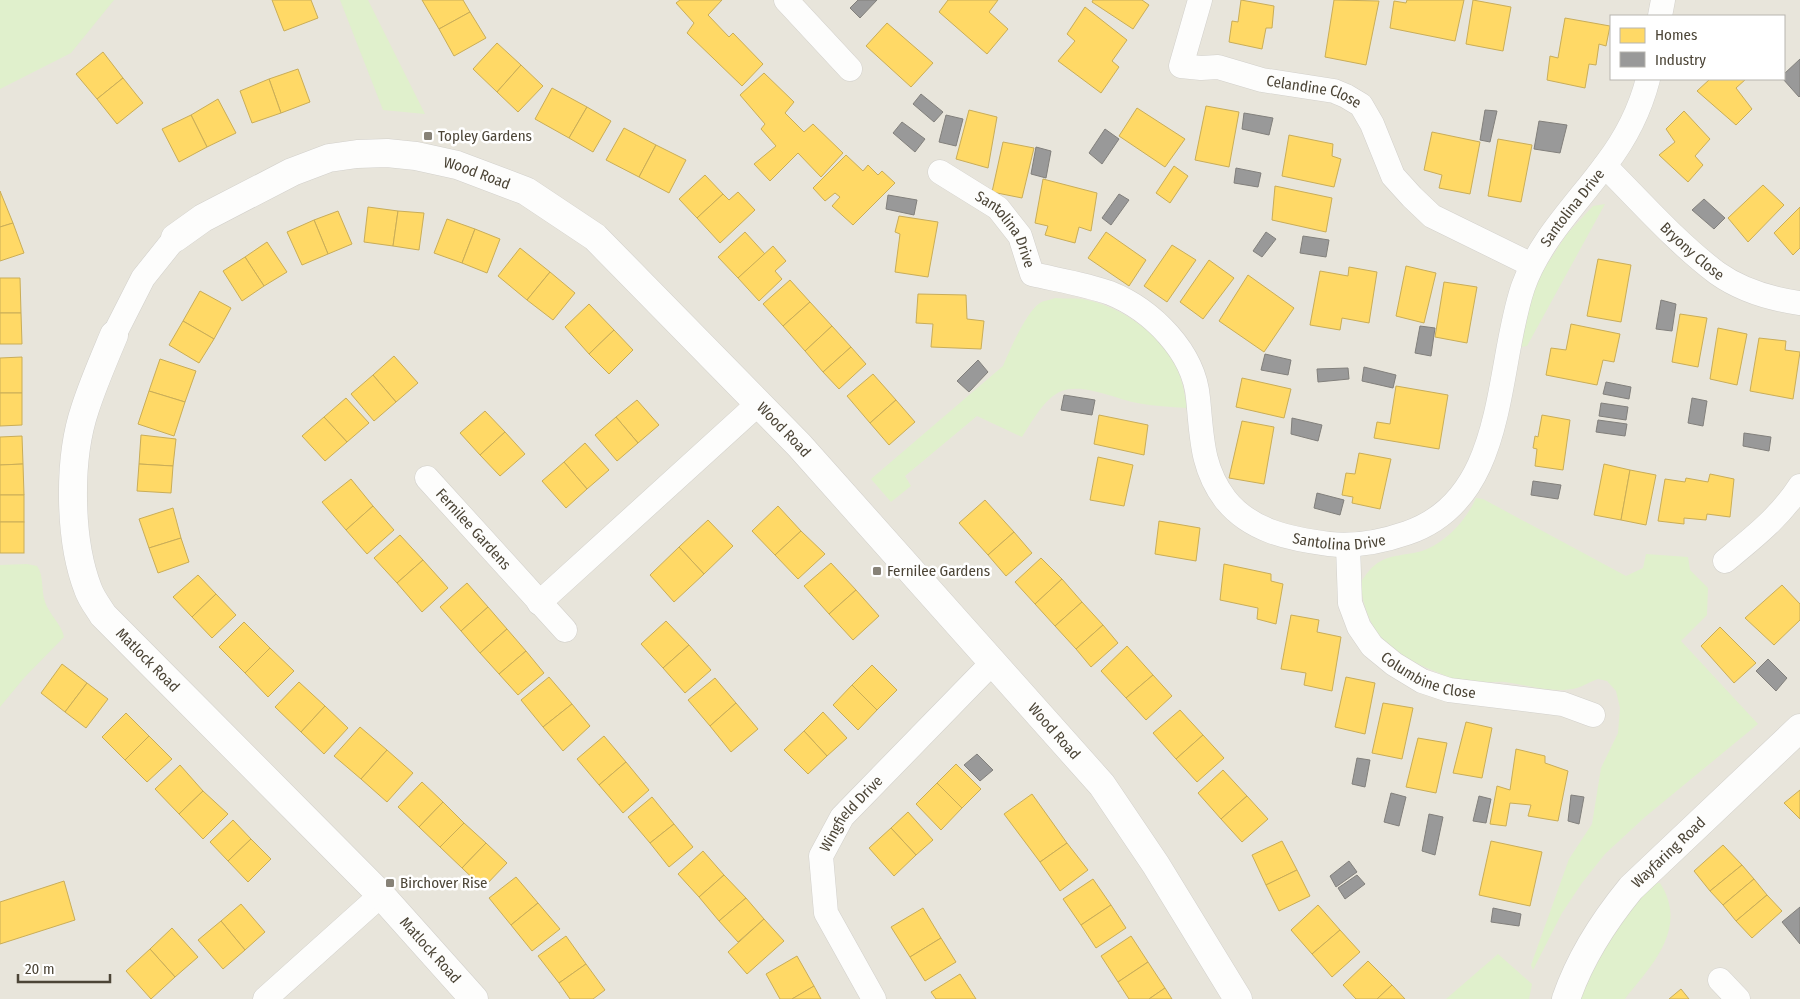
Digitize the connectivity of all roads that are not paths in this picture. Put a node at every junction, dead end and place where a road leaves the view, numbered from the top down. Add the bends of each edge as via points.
1 (786, 0) edge
2 (1200, 0) edge
3 (1663, 0) edge
4 (1660, 15) edge
5 (850, 70) dead end
6 (1648, 80) edge
7 (1605, 166) junction
8 (940, 172) dead end
9 (175, 238) joint
10 (1532, 265) junction
11 (1800, 303) edge
12 (114, 335) joint
13 (758, 404) junction
14 (427, 478) dead end
15 (1800, 486) edge
16 (1348, 546) junction
17 (1724, 561) dead end
18 (539, 603) junction
19 (565, 630) dead end
20 (993, 662) junction
21 (1593, 715) dead end
22 (1800, 728) edge
23 (381, 895) junction
24 (1720, 980) dead end
25 (265, 999) edge
26 (474, 999) edge
27 (874, 999) edge
28 (1238, 999) edge
29 (1566, 999) edge
30 (1738, 999) edge

1 - 5 street
2 - 10 street, Celandine Close via 1182,66 1218,67 1262,80 1334,91 1362,105 1393,176 1425,210
3 - 4 street
6 - 7 street, Santolina Drive via 1632,125
7 - 10 street, Santolina Drive
7 - 11 street, Bryony Close via 1678,239 1718,273 1756,293
8 - 16 street, Santolina Drive via 998,208 1020,236 1032,274 1112,294 1161,328 1189,363 1196,381 1206,464 1213,481 1237,512 1275,534
9 - 12 street, Matlock Road via 143,278
9 - 13 street, Wood Road via 202,218 252,192 329,158 387,153 456,165 526,190 595,237
10 - 16 street, Santolina Drive via 1517,308 1487,448 1471,481 1446,510 1417,530
12 - 23 street, Matlock Road via 84,410 74,472 74,522 80,565 88,590 103,615
13 - 18 street
13 - 20 street, Wood Road via 800,445
14 - 18 street, Fernilee Gardens
15 - 17 street via 1770,524
16 - 21 street, Columbine Close via 1350,603 1359,627 1372,646 1394,664 1422,681 1449,690 1564,704
18 - 19 street, Fernilee Gardens
20 - 27 street, Wingfield Drive via 842,817 821,856 826,913
20 - 28 street, Wood Road via 1102,785 1156,865
22 - 29 street, Wayfaring Road via 1631,888 1610,914 1587,953
23 - 25 street
23 - 26 street, Matlock Road
24 - 30 street

